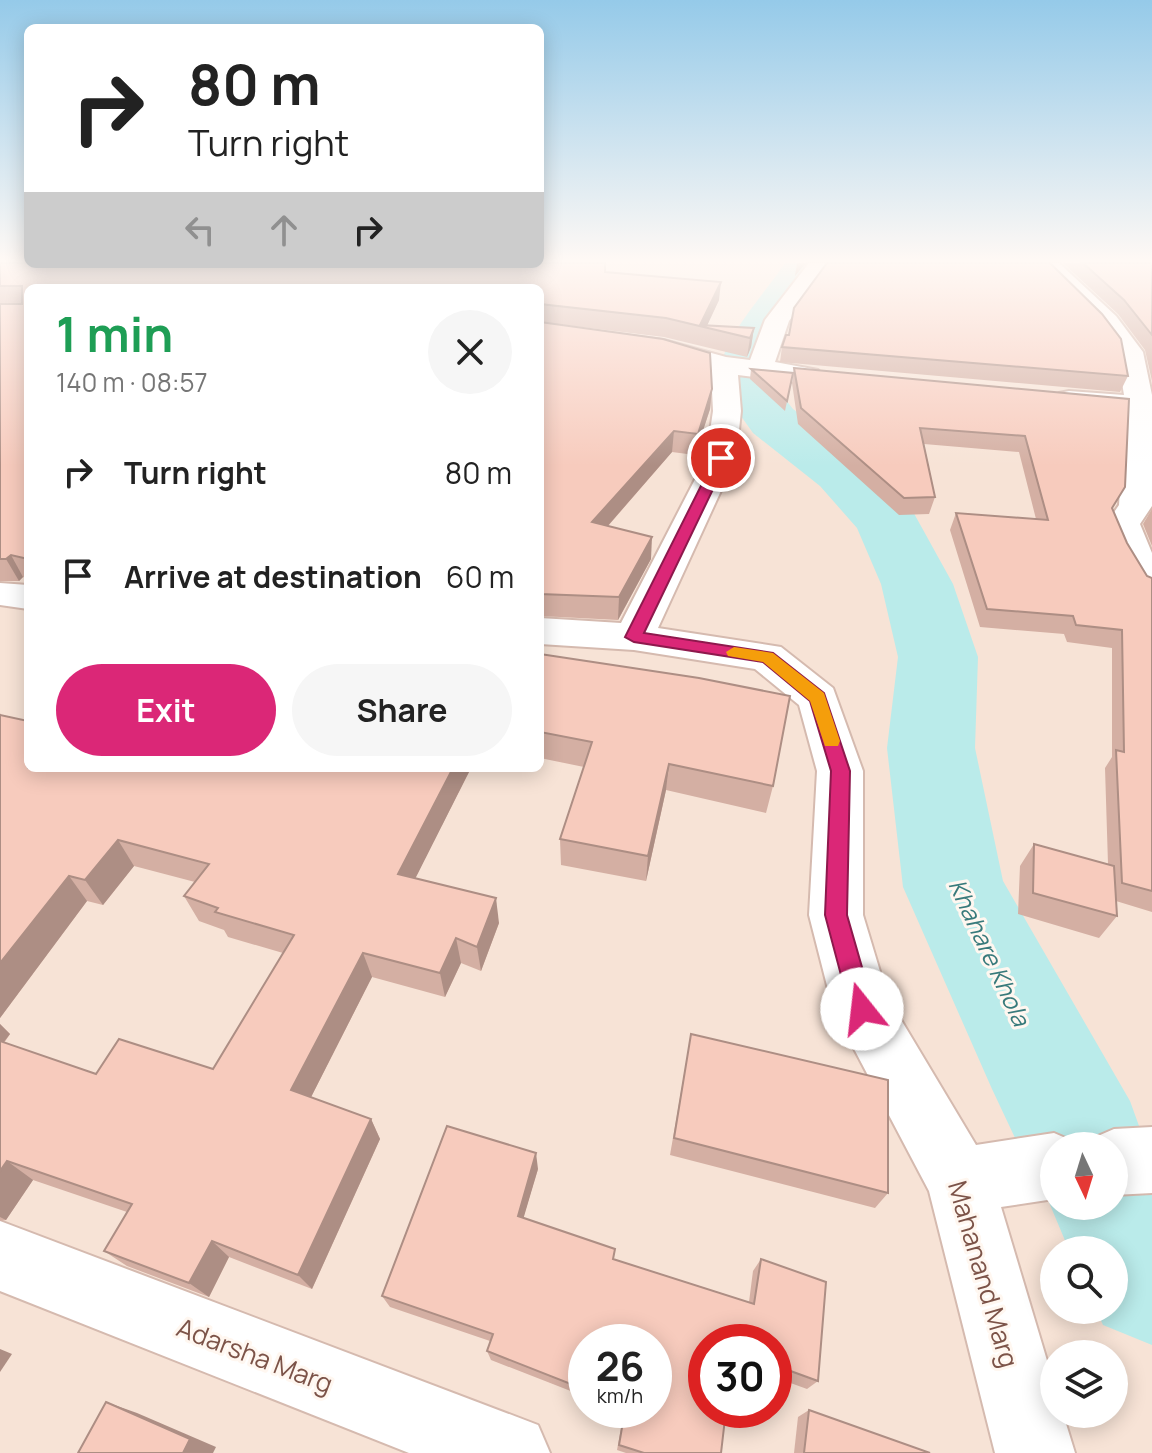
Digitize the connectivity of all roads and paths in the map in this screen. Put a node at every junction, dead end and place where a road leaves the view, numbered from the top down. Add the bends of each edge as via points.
1 (773, 331) edge
2 (1114, 331) edge
3 (544, 332) edge
4 (748, 369) junction
5 (828, 377) edge
6 (1144, 377) edge
7 (1046, 397) edge
8 (1140, 405) junction
9 (1144, 506) edge
10 (1152, 584) edge
11 (0, 594) edge
12 (24, 597) edge
13 (544, 631) edge
14 (634, 637) junction
15 (1152, 1160) edge
16 (1128, 1161) edge
17 (1040, 1167) edge
18 (960, 1181) junction
19 (0, 1256) edge
20 (510, 1453) edge
21 (1035, 1453) edge

1 - 4 street via 762,362
2 - 6 street
3 - 4 street via 664,348
4 - 5 street
4 - 14 street via 727,411 721,458
6 - 8 street
7 - 8 street
8 - 9 street
9 - 10 street via 1123,524
11 - 12 street
13 - 14 street, Mahanand Marg
14 - 18 street, Mahanand Marg via 767,657 818,698 840,771 836,915 862,1009
15 - 16 street
17 - 18 street
18 - 21 street, Mahanand Marg
19 - 20 street, Adarsha Marg

